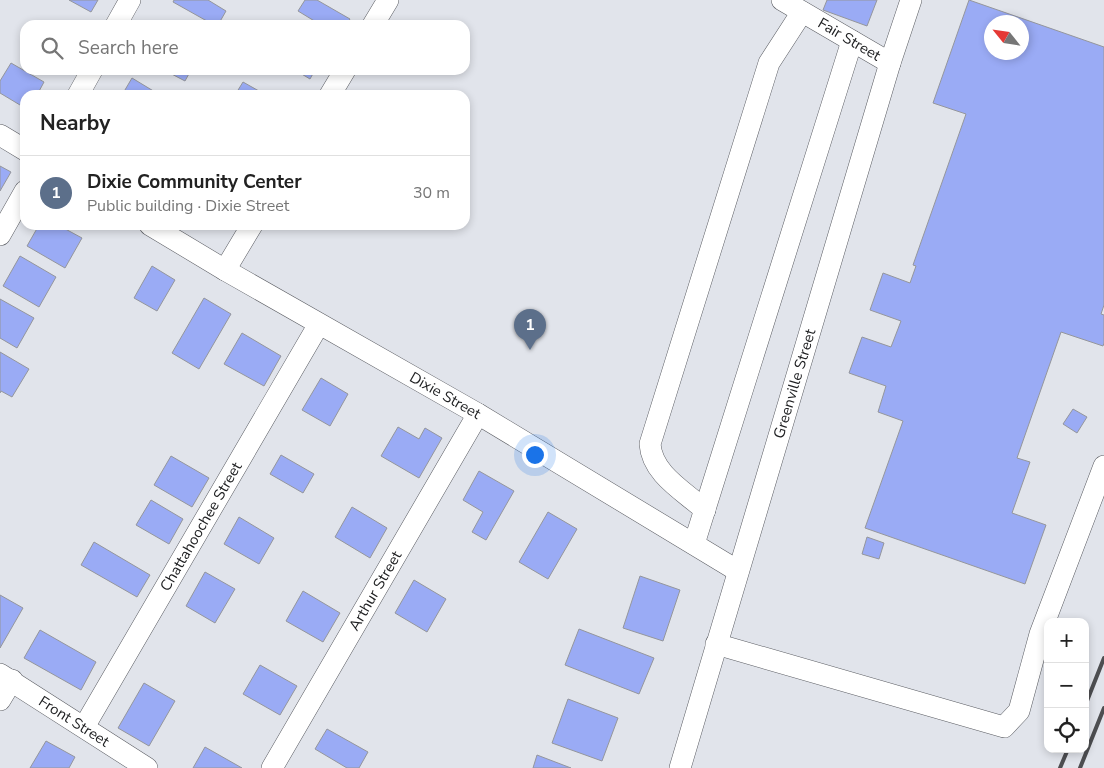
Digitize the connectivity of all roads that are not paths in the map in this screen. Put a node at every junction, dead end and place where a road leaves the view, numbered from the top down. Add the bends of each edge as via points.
1 (130, 0) edge
2 (388, 0) edge
3 (782, 0) edge
4 (911, 0) edge
5 (802, 12) junction
6 (119, 20) edge
7 (375, 20) edge
8 (852, 41) junction
9 (890, 62) junction
10 (89, 75) edge
11 (342, 75) edge
12 (81, 90) edge
13 (333, 90) edge
14 (0, 135) edge
15 (20, 147) edge
16 (20, 200) edge
17 (158, 230) edge
18 (249, 230) edge
19 (0, 235) edge
20 (225, 270) junction
21 (319, 324) junction
22 (478, 414) junction
23 (1104, 466) edge
24 (705, 510) junction
25 (694, 544) junction
26 (738, 571) junction
27 (716, 644) junction
28 (6, 677) edge
29 (0, 700) edge
30 (84, 728) junction
31 (147, 768) edge
32 (272, 768) edge
33 (680, 768) edge

1 - 6 street
2 - 7 street
3 - 5 street, Fair Street
4 - 9 street, Greenville Street
5 - 8 street, Fair Street
5 - 24 street via 769,63 650,444 650,457 657,469
8 - 9 street, Fair Street
8 - 24 street
9 - 26 street, Greenville Street
10 - 12 street
11 - 13 street
14 - 15 street
16 - 19 street
17 - 20 street, Dixie Street
18 - 20 street
20 - 21 street, Dixie Street
21 - 22 street, Dixie Street
21 - 30 street, Chattahoochee Street
22 - 25 street, Dixie Street
22 - 32 street, Arthur Street
23 - 27 street via 1040,634 1019,711 1004,727
24 - 25 street
25 - 26 street, Dixie Street
26 - 27 street, Greenville Street
27 - 33 street, Greenville Street
28 - 29 street
28 - 30 street, Front Street
30 - 31 street, Front Street

